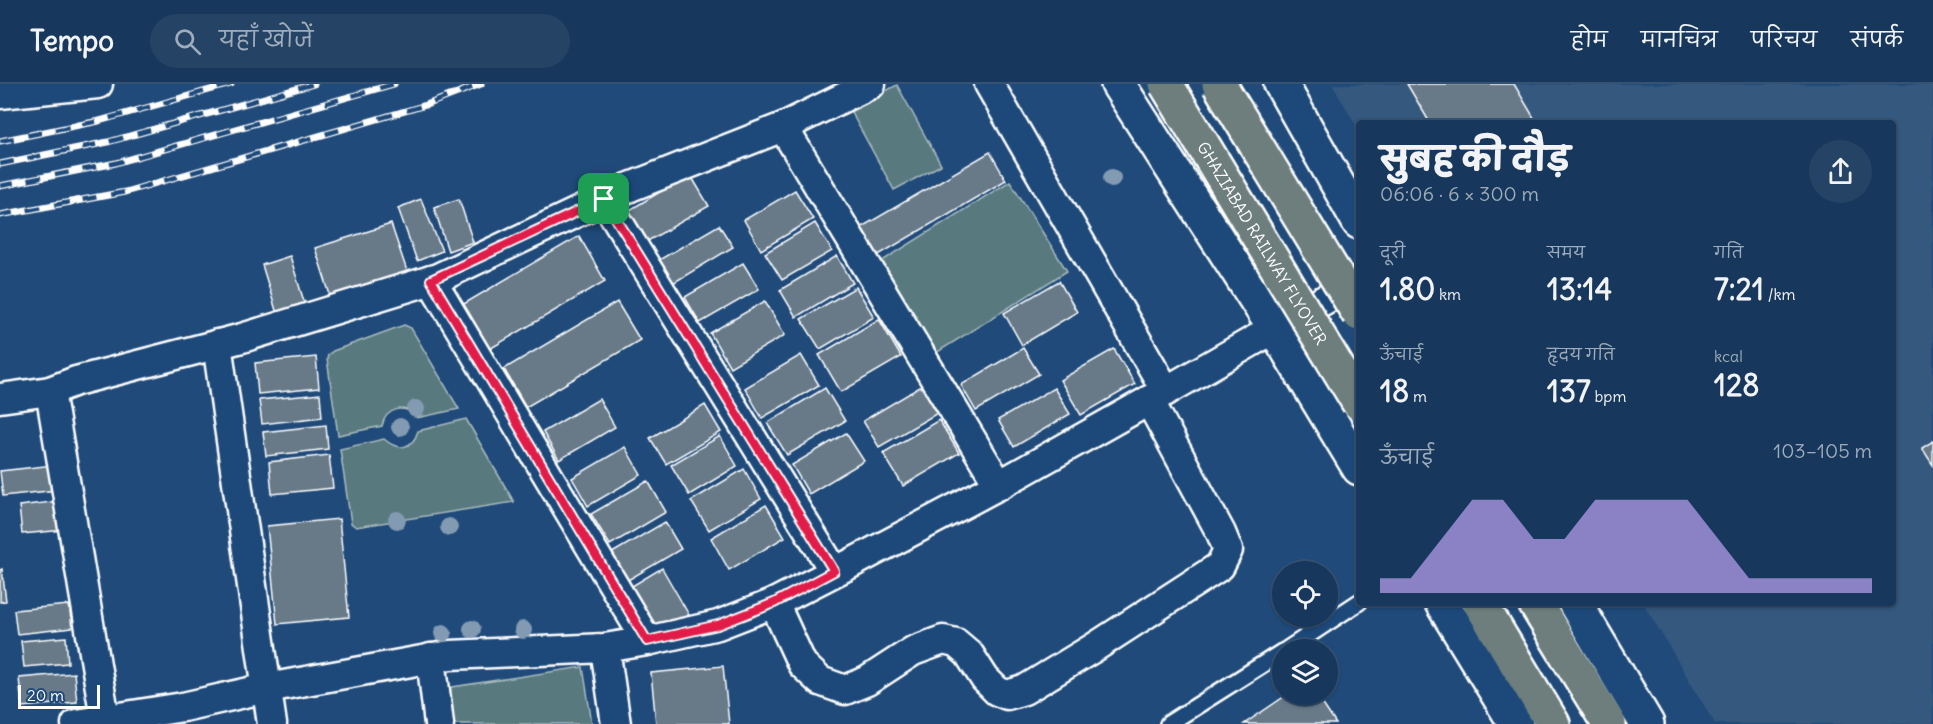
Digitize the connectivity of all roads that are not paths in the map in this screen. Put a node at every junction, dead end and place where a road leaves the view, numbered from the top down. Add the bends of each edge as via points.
1 (98, 84) edge
2 (871, 84) edge
3 (989, 84) edge
4 (1118, 84) edge
5 (1166, 84) edge
6 (1219, 84) edge
7 (1281, 84) edge
8 (0, 94) edge
9 (783, 127) junction
10 (604, 199) junction
11 (1356, 217) edge
12 (431, 280) junction
13 (1356, 282) edge
14 (1356, 309) edge
15 (1275, 329) junction
16 (217, 344) junction
17 (50, 391) junction
18 (1158, 395) junction
19 (0, 398) edge
20 (1356, 398) edge
21 (1356, 463) edge
22 (999, 485) junction
23 (834, 571) junction
24 (774, 603) junction
25 (1356, 604) edge
26 (1444, 606) edge
27 (1482, 606) edge
28 (1537, 606) edge
29 (1577, 606) edge
30 (1302, 639) edge
31 (647, 641) junction
32 (605, 648) junction
33 (431, 658) junction
34 (1272, 659) edge
35 (267, 688) junction
36 (106, 722) edge
37 (76, 724) edge
38 (272, 724) edge
39 (439, 724) edge
40 (616, 724) edge
41 (1168, 724) edge
42 (1516, 724) edge
43 (1553, 724) edge
44 (1609, 724) edge
45 (1647, 724) edge

1 - 8 street
2 - 9 street
3 - 18 street
4 - 15 street
5 - 20 highway, GHAZIABAD RAILWAY FLYOVER, bridge
6 - 14 highway, bridge
7 - 11 street
9 - 10 street
9 - 22 street
10 - 12 street
10 - 23 street
12 - 16 street
12 - 31 street
13 - 15 street
15 - 18 street
15 - 21 street
16 - 17 street
16 - 35 street
17 - 19 street
17 - 36 street
18 - 22 street
18 - 24 street via 1228,550 1220,566 1024,690 1007,695 997,691 969,654 943,640 913,651 867,681 845,690 820,681 802,664
22 - 23 street
23 - 24 street
24 - 31 street via 718,625
25 - 30 lane
26 - 42 street
27 - 43 highway
28 - 44 highway
29 - 45 street
31 - 32 street
32 - 33 street
32 - 40 street
33 - 35 street
33 - 39 street
34 - 41 lane
35 - 36 street
35 - 38 street
36 - 37 street

